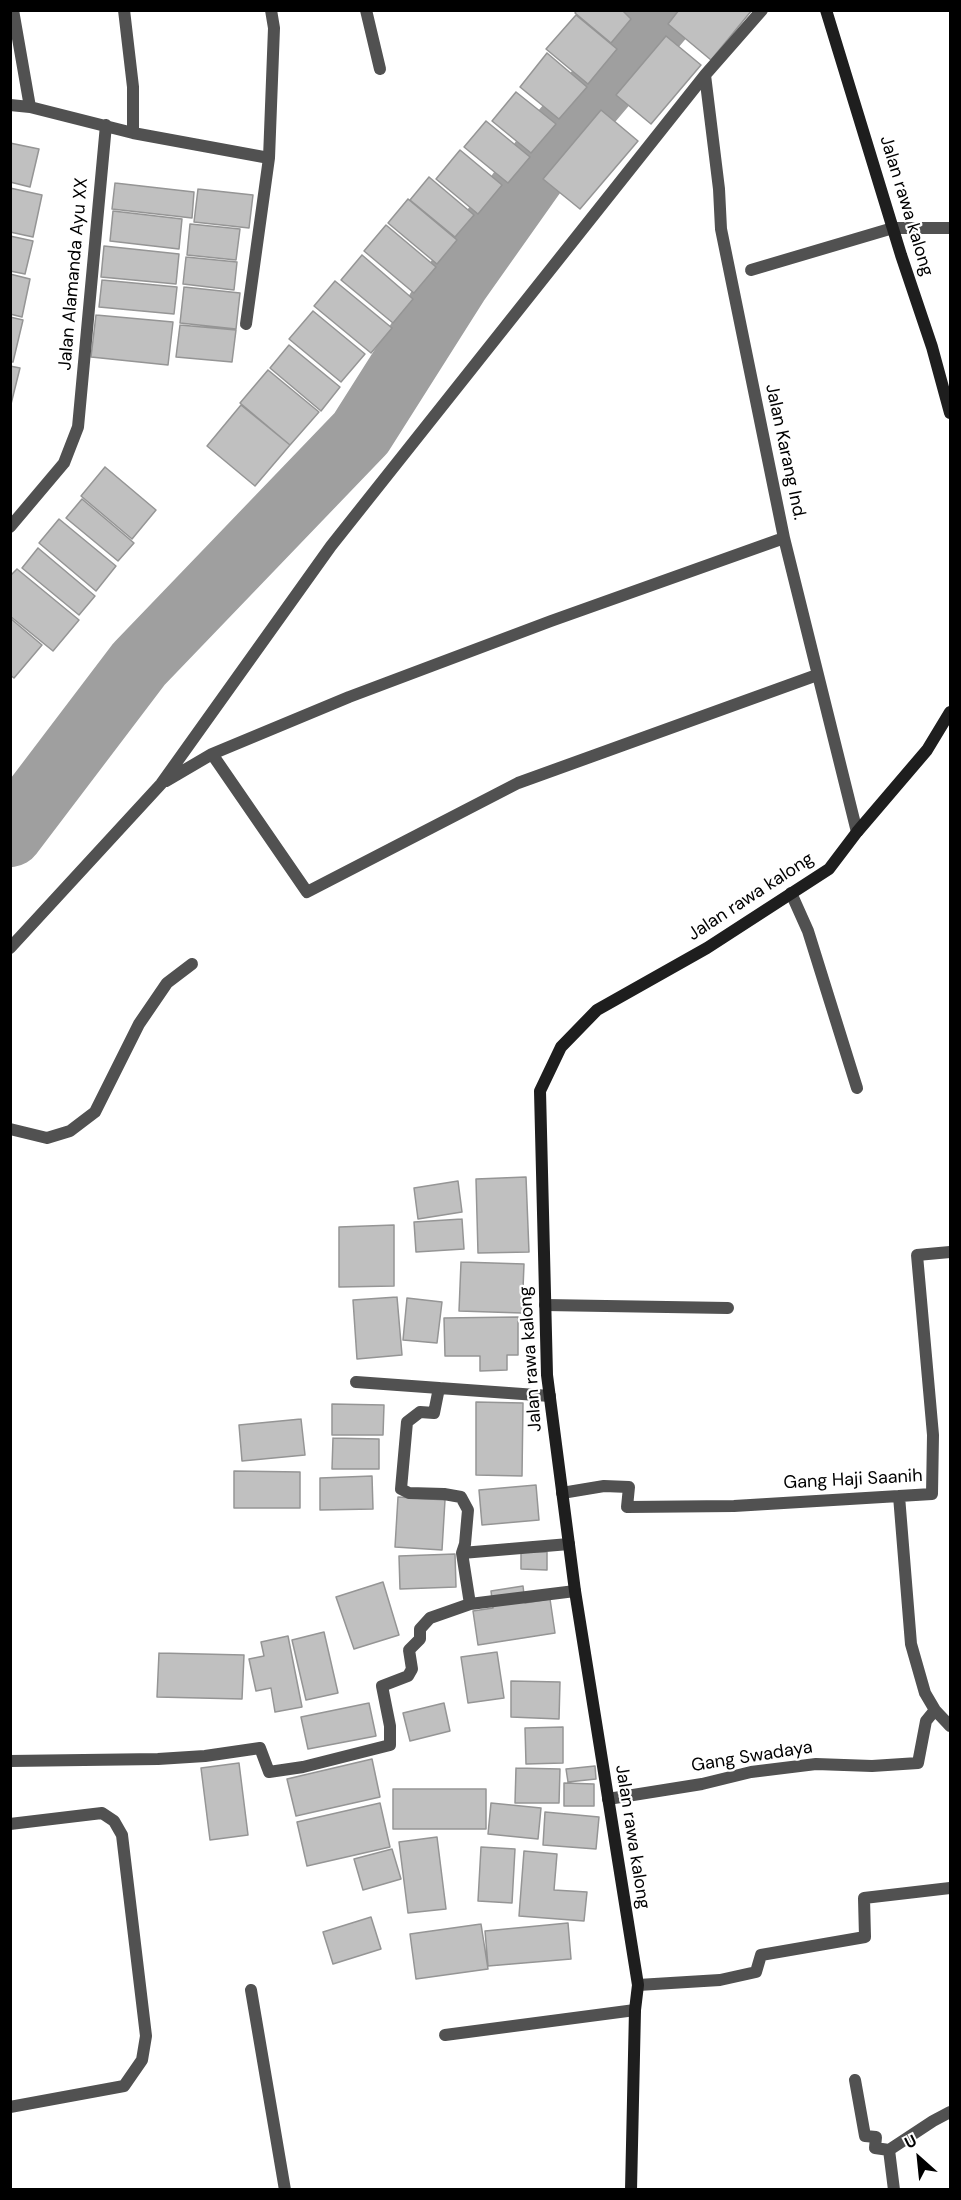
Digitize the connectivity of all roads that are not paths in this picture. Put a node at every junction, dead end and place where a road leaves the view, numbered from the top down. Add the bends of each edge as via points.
1 (13, 10) edge
2 (124, 10) edge
3 (271, 10) edge
4 (366, 10) edge
5 (762, 10) edge
6 (826, 10) edge
7 (380, 69) dead end
8 (705, 75) junction
9 (10, 105) edge
10 (30, 107) junction
11 (106, 125) junction
12 (133, 133) junction
13 (269, 158) junction
14 (893, 228) junction
15 (951, 228) edge
16 (751, 270) dead end
17 (246, 324) dead end
18 (951, 413) edge
19 (10, 527) edge
20 (784, 538) junction
21 (817, 675) junction
22 (950, 713) edge
23 (213, 754) junction
24 (161, 784) junction
25 (858, 832) junction
26 (791, 893) junction
27 (10, 948) edge
28 (192, 964) dead end
29 (857, 1088) dead end
30 (10, 1129) edge
31 (951, 1252) edge
32 (545, 1305) junction
33 (728, 1308) dead end
34 (356, 1382) dead end
35 (439, 1388) junction
36 (550, 1396) junction
37 (562, 1493) junction
38 (899, 1496) junction
39 (569, 1544) junction
40 (462, 1553) junction
41 (575, 1591) junction
42 (470, 1604) junction
43 (935, 1710) junction
44 (951, 1726) edge
45 (10, 1761) edge
46 (608, 1798) junction
47 (10, 1824) edge
48 (951, 1888) edge
49 (638, 1985) junction
50 (251, 1990) dead end
51 (635, 2010) junction
52 (445, 2035) dead end
53 (855, 2080) dead end
54 (10, 2107) edge
55 (951, 2112) edge
56 (889, 2150) junction
57 (285, 2190) edge
58 (631, 2190) edge
59 (894, 2190) edge

1 - 10 street
2 - 12 street via 133,87
3 - 13 street via 274,28
4 - 7 street
5 - 8 street
6 - 14 street, Jalan rawa kalong
8 - 20 street, Jalan Karang Ind. via 721,229
8 - 24 street via 331,546
9 - 10 street
10 - 11 street
11 - 12 street
11 - 19 street, Jalan Alamanda Ayu XX via 78,427 64,463
12 - 13 street
13 - 17 street
14 - 15 street
14 - 16 street
14 - 18 street, Jalan rawa kalong
20 - 21 street, Jalan Karang Ind.
20 - 23 street via 349,697
21 - 23 street via 518,783 307,892
21 - 25 street, Jalan Karang Ind.
22 - 25 street, Jalan rawa kalong via 927,750
23 - 24 street
24 - 27 street
25 - 26 street, Jalan rawa kalong via 829,869
26 - 29 street via 808,931
26 - 32 street, Jalan rawa kalong via 707,948 597,1010 561,1047 540,1091
28 - 30 street via 167,983 139,1024 95,1112 70,1131 47,1138
31 - 38 street, Gang Haji Saanih via 917,1256 933,1435 932,1494
32 - 33 street
32 - 36 street, Jalan rawa kalong
34 - 35 street
35 - 36 street
35 - 40 street via 434,1413 420,1412 407,1422 401,1489 460,1497 468,1510
36 - 37 street, Jalan rawa kalong
37 - 38 street, Gang Haji Saanih via 604,1486 629,1487 627,1508
37 - 39 street, Jalan rawa kalong
38 - 43 street via 911,1644 925,1693
39 - 40 street
39 - 41 street, Jalan rawa kalong
40 - 42 street
41 - 42 street
41 - 46 street, Jalan rawa kalong
42 - 45 street via 430,1617 420,1629 420,1639 409,1650 412,1669 408,1676 382,1686 390,1745 269,1772 260,1748 158,1759
43 - 44 street
43 - 46 street, Gang Swadaya via 926,1721 918,1762 872,1767 816,1764
46 - 49 street, Jalan rawa kalong
47 - 54 street via 102,1814 114,1821 122,1835 146,2036 142,2060 124,2086
48 - 49 street via 864,1898 865,1937 761,1955 756,1972 720,1980
49 - 51 street, Jalan rawa kalong
50 - 57 street
51 - 52 street
51 - 58 street, Jalan rawa kalong
53 - 56 street via 865,2136 876,2137 875,2148
55 - 56 street
56 - 59 street

